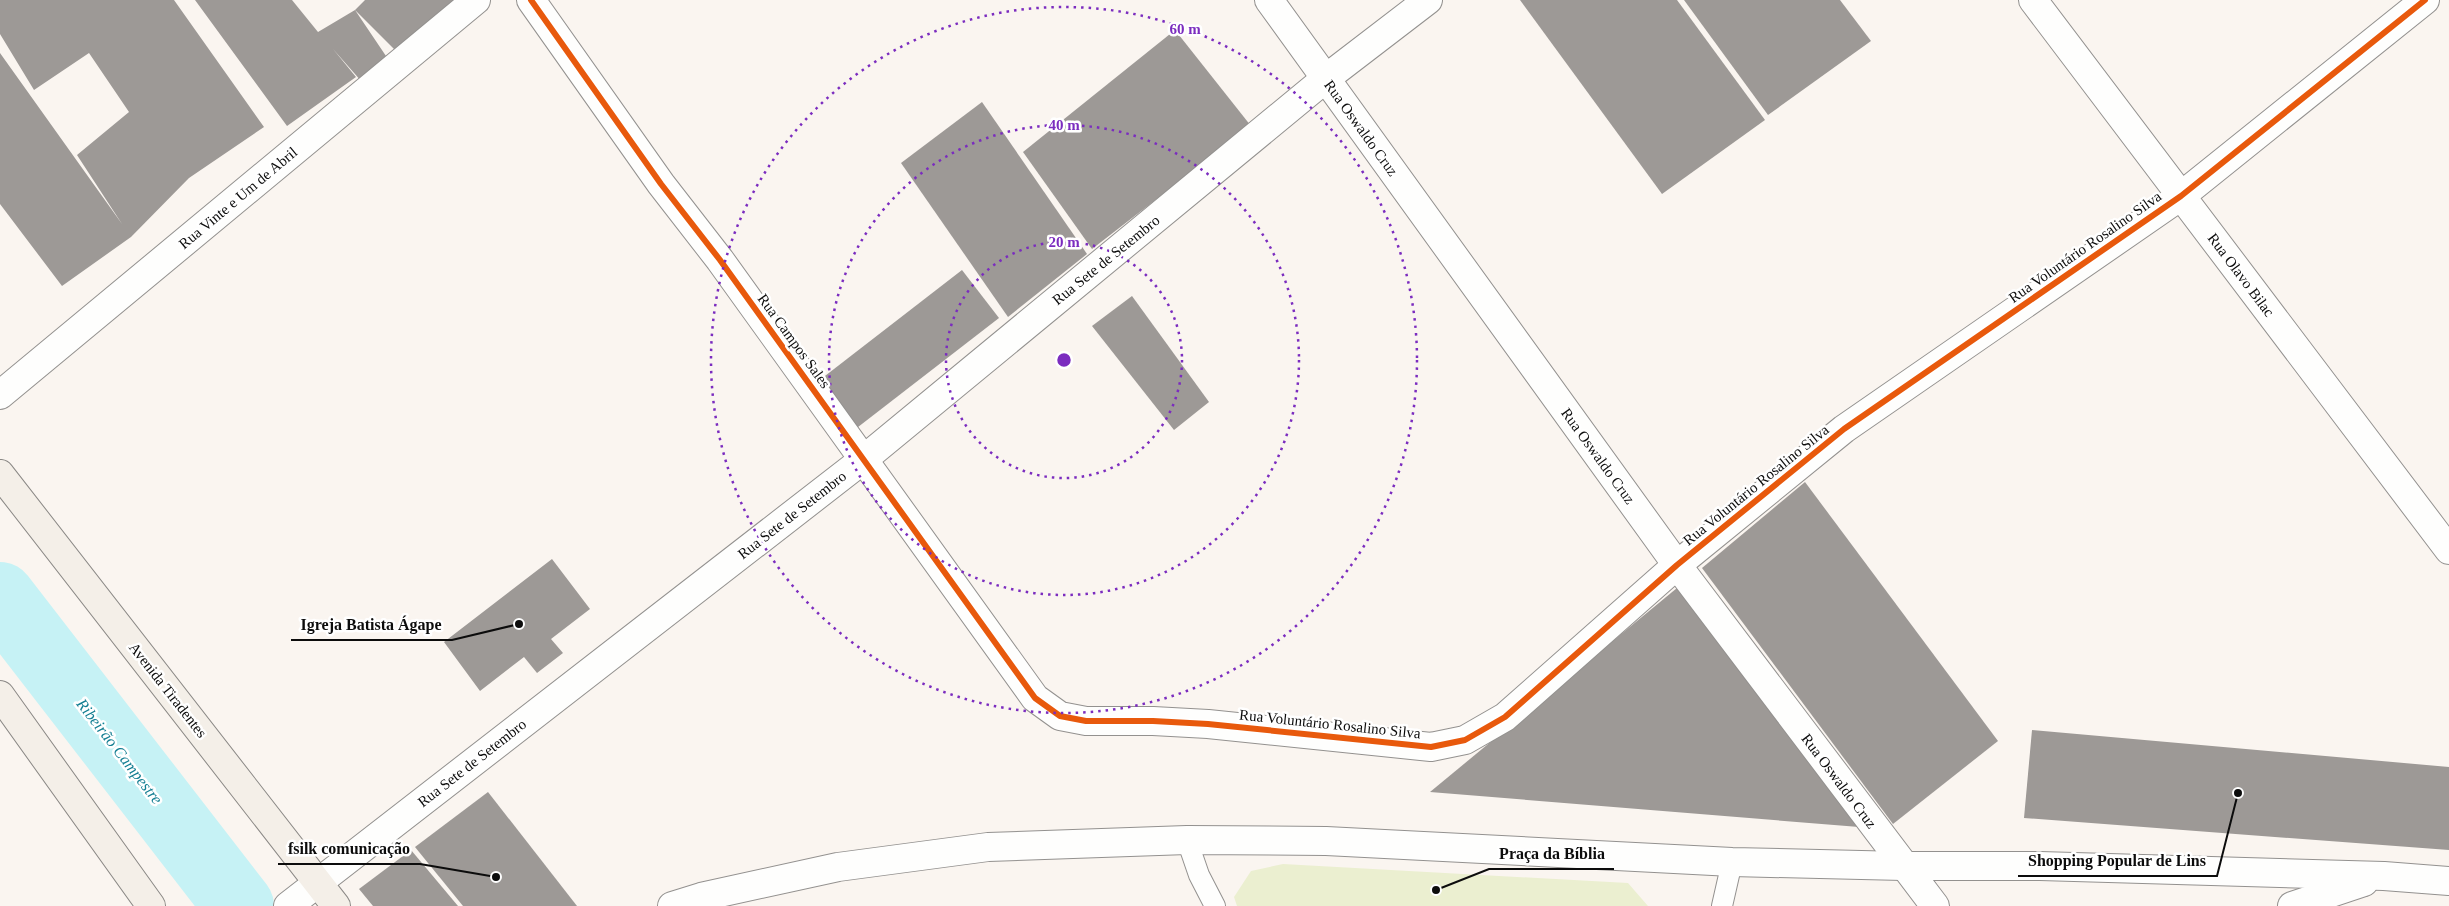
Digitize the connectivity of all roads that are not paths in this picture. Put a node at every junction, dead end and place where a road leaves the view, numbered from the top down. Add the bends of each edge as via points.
1 (476, 0) edge
2 (531, 0) edge
3 (1269, 0) edge
4 (1428, 0) edge
5 (2033, 0) edge
6 (2425, 0) edge
7 (1325, 79) junction
8 (2181, 196) junction
9 (0, 395) edge
10 (864, 459) junction
11 (0, 474) edge
12 (2449, 550) edge
13 (1676, 566) junction
14 (0, 695) edge
15 (1035, 698) joint
16 (1187, 840) junction
17 (1732, 862) junction
18 (1903, 866) junction
19 (2384, 876) junction
20 (2449, 881) edge
21 (318, 882) junction
22 (290, 904) edge
23 (151, 906) edge
24 (336, 906) edge
25 (672, 906) edge
26 (1215, 906) edge
27 (1722, 906) edge
28 (1935, 906) edge
29 (2292, 906) edge

1 - 9 street, Rua Vinte e Um de Abril
2 - 10 street, Rua Campos Sales via 661,184
3 - 7 street, Rua Oswaldo Cruz
4 - 7 street, Rua Sete de Setembro
5 - 8 street, Rua Olavo Bilac
6 - 8 street, Rua Voluntário Rosalino Silva
7 - 10 street, Rua Sete de Setembro
7 - 13 street, Rua Oswaldo Cruz
8 - 12 street, Rua Olavo Bilac
8 - 13 street, Rua Voluntário Rosalino Silva via 1844,429
10 - 15 street, Rua Campos Sales
10 - 21 street, Rua Sete de Setembro
11 - 21 main road, Avenida Tiradentes
13 - 15 street, Rua Voluntário Rosalino Silva via 1504,717 1465,740 1430,748 1208,724 1086,721 1060,716
13 - 18 street, Rua Oswaldo Cruz
14 - 23 main road
16 - 17 street via 1326,841
16 - 25 street via 988,847 838,867
16 - 26 lane via 1199,876
17 - 18 street
17 - 27 lane
18 - 19 street via 2040,866
18 - 28 street, Rua Oswaldo Cruz
19 - 20 street
19 - 29 street
21 - 22 street, Rua Sete de Setembro
21 - 24 main road, Avenida Tiradentes

